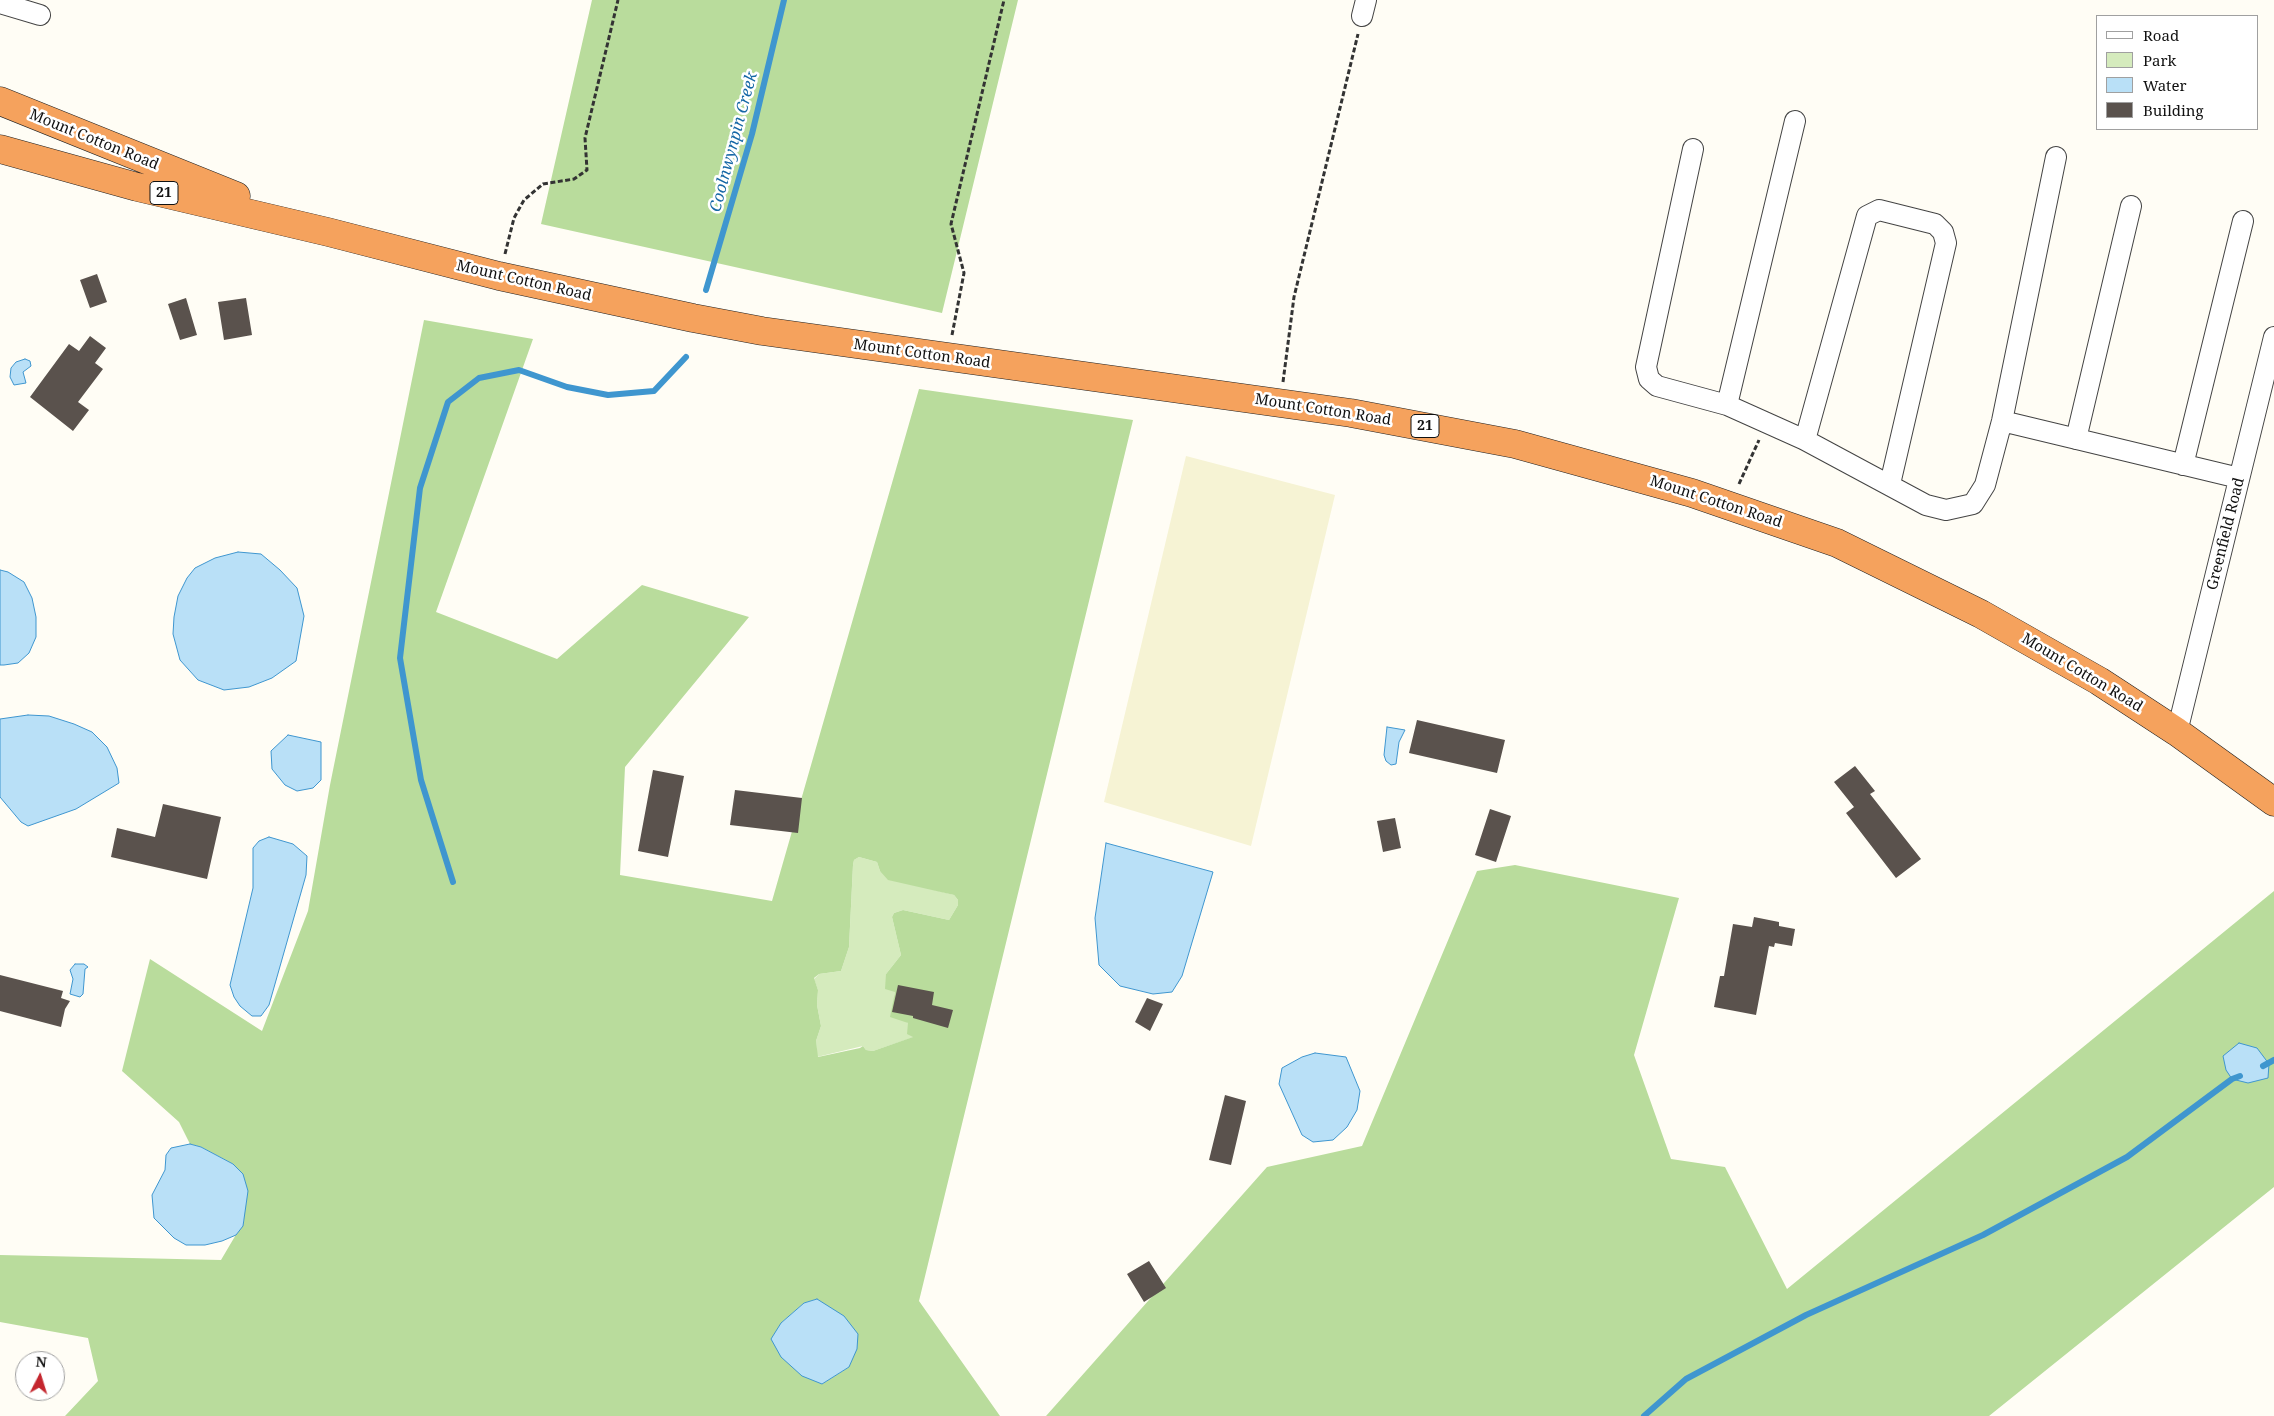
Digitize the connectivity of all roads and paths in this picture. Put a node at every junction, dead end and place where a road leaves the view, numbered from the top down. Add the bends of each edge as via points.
1 (618, 0) edge
2 (1004, 0) edge
3 (0, 3) edge
4 (1364, 8) edge
5 (40, 15) dead end
6 (0, 101) edge
7 (1795, 121) dead end
8 (0, 149) edge
9 (1693, 150) dead end
10 (2056, 157) dead end
11 (2132, 206) dead end
12 (2243, 221) dead end
13 (328, 232) junction
14 (499, 276) junction
15 (2274, 337) edge
16 (948, 357) junction
17 (1280, 403) junction
18 (1727, 406) junction
19 (2002, 421) junction
20 (1767, 423) junction
21 (1805, 440) junction
22 (2076, 440) junction
23 (2183, 465) junction
24 (2239, 478) junction
25 (1890, 484) junction
26 (1732, 505) junction
27 (2177, 732) junction
28 (2274, 802) edge

1 - 14 path via 585,138 587,170 574,179 543,184 524,200 514,218
2 - 16 path via 951,224 964,273
3 - 5 street
4 - 17 path via 1294,298
6 - 13 highway, Mount Cotton Road / 21
7 - 18 street
8 - 13 highway, Mount Cotton Road / 21 via 136,187
9 - 18 street via 1646,367 1649,379 1657,386
10 - 19 street
11 - 22 street
12 - 23 street
13 - 14 highway, Mount Cotton Road / 21
14 - 16 highway, Mount Cotton Road / 21 via 762,331
15 - 24 street, Greenfield Road
16 - 17 highway, Mount Cotton Road / 21
17 - 26 highway, Mount Cotton Road / 21 via 1351,412 1515,444
18 - 20 street
19 - 22 street
19 - 25 street via 1985,485 1973,504 1946,510 1926,505
20 - 21 street
20 - 26 path
21 - 25 street
21 - 25 street via 1867,216 1879,210 1935,224 1943,232 1946,243
22 - 23 street
23 - 24 street
24 - 27 street, Greenfield Road
26 - 27 highway, Mount Cotton Road / 21 via 1837,543 1981,614 2099,681
27 - 28 highway, Mount Cotton Road / 21

